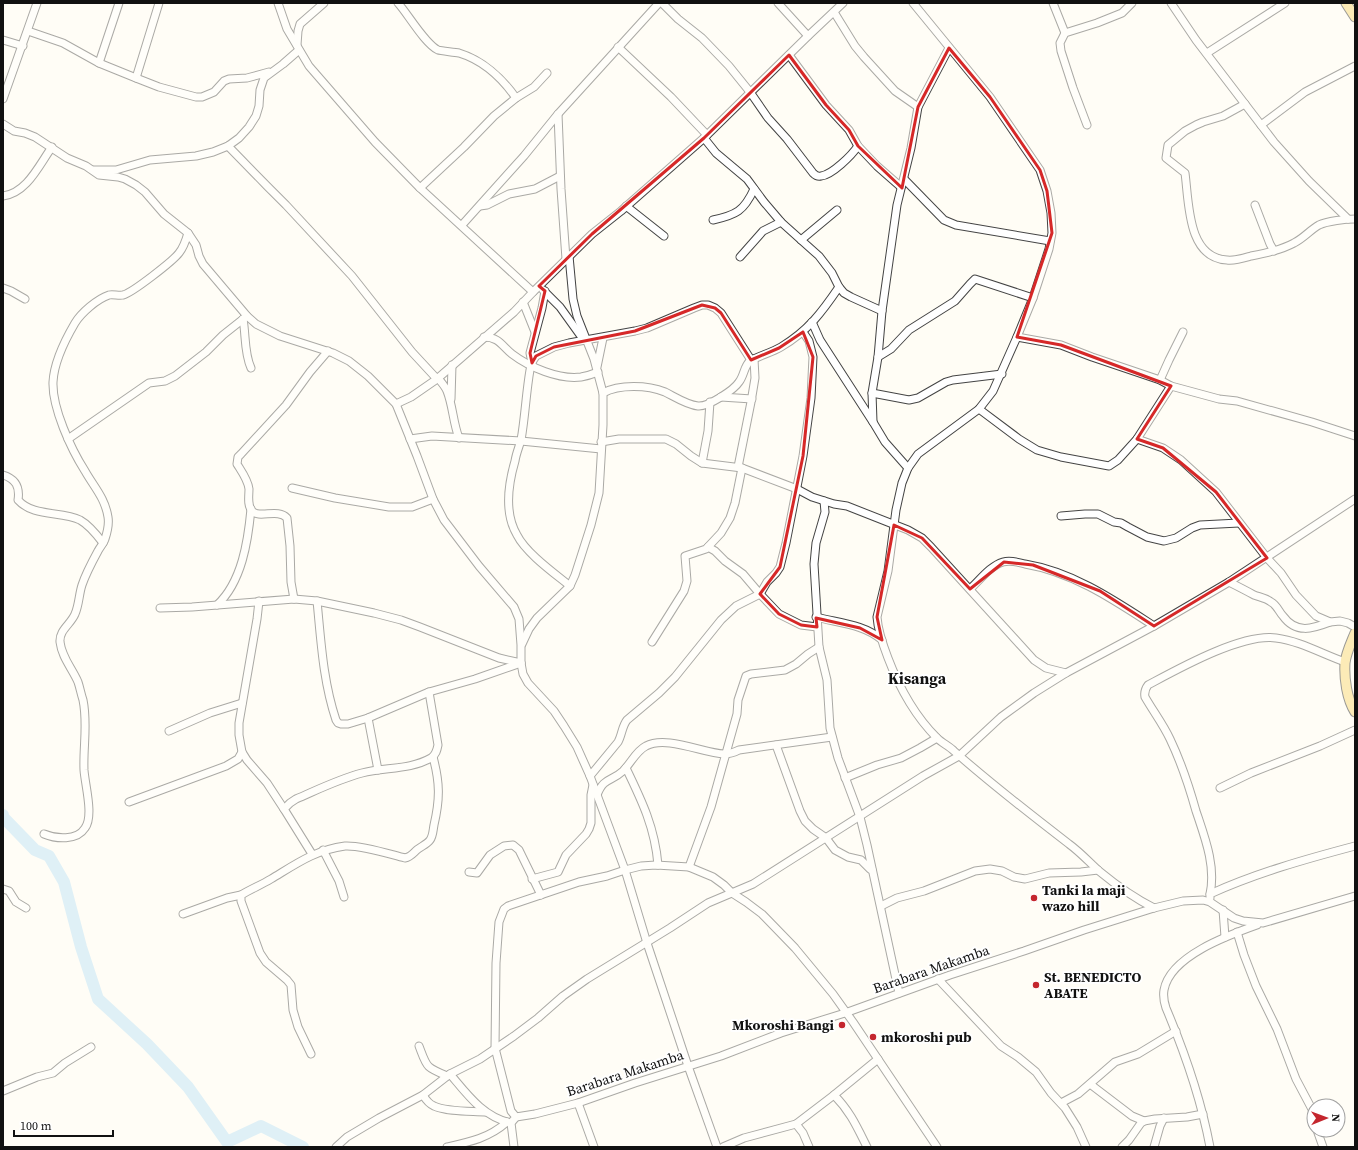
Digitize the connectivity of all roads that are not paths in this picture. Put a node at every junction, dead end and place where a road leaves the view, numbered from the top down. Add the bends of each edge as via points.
1 (37, 3) edge
2 (119, 3) edge
3 (159, 3) edge
4 (278, 3) edge
5 (324, 3) edge
6 (398, 3) edge
7 (660, 3) edge
8 (778, 3) edge
9 (843, 3) edge
10 (913, 3) edge
11 (1053, 3) edge
12 (1132, 3) edge
13 (1171, 3) edge
14 (1285, 3) edge
15 (1346, 3) edge
16 (834, 12) junction
17 (1355, 17) edge
18 (28, 31) junction
19 (1065, 33) junction
20 (808, 36) junction
21 (3, 40) edge
22 (23, 46) junction
23 (618, 47) junction
24 (298, 48) junction
25 (949, 48) junction
26 (1207, 53) junction
27 (789, 55) junction
28 (99, 63) junction
29 (1355, 66) edge
30 (271, 72) junction
31 (547, 73) dead end
32 (136, 78) junction
33 (750, 92) junction
34 (3, 98) edge
35 (516, 98) junction
36 (1245, 104) junction
37 (918, 107) junction
38 (558, 114) junction
39 (3, 124) edge
40 (1087, 125) dead end
41 (1262, 125) junction
42 (706, 136) junction
43 (228, 146) junction
44 (858, 146) junction
45 (52, 147) junction
46 (92, 170) junction
47 (560, 176) junction
48 (904, 180) junction
49 (900, 187) junction
50 (420, 188) junction
51 (754, 189) junction
52 (3, 196) edge
53 (1256, 205) dead end
54 (480, 206) junction
55 (626, 206) junction
56 (837, 210) dead end
57 (1352, 219) edge
58 (713, 220) dead end
59 (781, 222) junction
60 (462, 225) junction
61 (188, 233) junction
62 (664, 236) dead end
63 (801, 240) junction
64 (1050, 242) junction
65 (1274, 251) junction
66 (740, 257) dead end
67 (567, 258) junction
68 (539, 286) junction
69 (840, 287) junction
70 (3, 288) edge
71 (545, 291) junction
72 (533, 292) junction
73 (1033, 298) junction
74 (25, 299) dead end
75 (523, 302) junction
76 (882, 311) junction
77 (245, 318) junction
78 (812, 322) junction
79 (535, 332) junction
80 (803, 332) junction
81 (1183, 332) dead end
82 (484, 337) junction
83 (1017, 337) junction
84 (603, 338) junction
85 (585, 341) junction
86 (328, 351) junction
87 (878, 357) junction
88 (753, 360) junction
89 (531, 364) junction
90 (452, 365) junction
91 (251, 368) dead end
92 (598, 370) junction
93 (1002, 374) junction
94 (437, 378) junction
95 (1160, 380) junction
96 (1171, 386) junction
97 (603, 392) junction
98 (872, 393) junction
99 (721, 397) junction
100 (752, 398) junction
101 (451, 402) junction
102 (710, 402) junction
103 (396, 404) junction
104 (979, 409) junction
105 (873, 422) junction
106 (1355, 436) edge
107 (459, 438) junction
108 (68, 439) junction
109 (410, 439) junction
110 (1137, 439) junction
111 (521, 441) junction
112 (601, 445) junction
113 (702, 463) junction
114 (740, 467) junction
115 (908, 468) junction
116 (3, 475) edge
117 (292, 488) dead end
118 (797, 489) junction
119 (433, 499) junction
120 (1355, 499) edge
121 (824, 501) junction
122 (250, 509) junction
123 (1061, 516) dead end
124 (1240, 523) junction
125 (894, 525) junction
126 (103, 543) junction
127 (708, 547) junction
128 (1267, 558) junction
129 (1229, 582) junction
130 (570, 586) junction
131 (970, 589) junction
132 (760, 594) junction
133 (294, 599) junction
134 (259, 601) junction
135 (317, 601) junction
136 (218, 605) junction
137 (160, 608) dead end
138 (816, 617) junction
139 (1330, 622) junction
140 (1154, 626) junction
141 (817, 627) junction
142 (1355, 627) edge
143 (1355, 633) edge
144 (882, 640) junction
145 (652, 642) dead end
146 (521, 645) junction
147 (819, 647) junction
148 (1345, 662) junction
149 (521, 663) junction
150 (1066, 672) junction
151 (429, 692) junction
152 (242, 703) junction
153 (1355, 712) edge
154 (368, 718) junction
155 (1355, 730) edge
156 (169, 731) dead end
157 (832, 737) junction
158 (937, 738) junction
159 (776, 745) junction
160 (242, 752) junction
161 (725, 754) junction
162 (959, 756) junction
163 (433, 757) junction
164 (626, 768) junction
165 (378, 770) junction
166 (590, 776) junction
167 (845, 778) junction
168 (593, 785) junction
169 (1220, 788) dead end
170 (597, 795) junction
171 (129, 802) dead end
172 (284, 809) junction
173 (860, 817) junction
174 (44, 834) dead end
175 (826, 838) junction
176 (1355, 846) edge
177 (324, 850) junction
178 (312, 854) junction
179 (658, 865) junction
180 (688, 867) junction
181 (625, 870) junction
182 (872, 870) junction
183 (1098, 870) junction
184 (469, 872) dead end
185 (532, 879) junction
186 (3, 889) edge
187 (732, 893) junction
188 (241, 895) junction
189 (541, 895) junction
190 (1355, 896) edge
191 (344, 897) dead end
192 (1210, 898) junction
193 (880, 906) junction
194 (26, 908) dead end
195 (1154, 908) junction
196 (1223, 910) junction
197 (183, 914) dead end
198 (1263, 923) junction
199 (1238, 932) junction
200 (1225, 937) junction
201 (646, 943) junction
202 (938, 979) junction
203 (899, 993) junction
204 (845, 1013) junction
205 (1176, 1031) junction
206 (419, 1046) dead end
207 (91, 1047) dead end
208 (495, 1048) junction
209 (311, 1054) dead end
210 (878, 1059) junction
211 (688, 1066) junction
212 (448, 1075) junction
213 (1090, 1084) junction
214 (4, 1088) edge
215 (423, 1095) junction
216 (834, 1095) junction
217 (1306, 1098) edge
218 (578, 1103) junction
219 (1061, 1103) junction
220 (485, 1112) junction
221 (1203, 1114) junction
222 (1164, 1118) junction
223 (511, 1121) junction
224 (1144, 1121) junction
225 (796, 1124) junction
226 (336, 1147) edge
227 (447, 1147) edge
228 (514, 1147) edge
229 (594, 1147) edge
230 (717, 1147) edge
231 (723, 1147) edge
232 (809, 1147) edge
233 (867, 1147) edge
234 (937, 1147) edge
235 (1086, 1147) edge
236 (1122, 1147) edge
237 (1154, 1147) edge
238 (1210, 1147) edge

1 - 18 street
2 - 28 street
3 - 32 street
4 - 24 street via 287,29
5 - 24 street via 300,24
6 - 35 street via 424,37 438,50 460,54 477,61 501,80
7 - 23 street
7 - 33 street via 702,38
8 - 20 street
9 - 16 street
10 - 25 street
11 - 19 street
12 - 19 street via 1122,13
13 - 26 street
14 - 26 street
15 - 17 main road
16 - 20 street
16 - 37 street via 864,58 895,91
18 - 22 street
18 - 28 street via 63,43
19 - 40 street via 1060,43 1061,51
20 - 27 street
21 - 22 street
22 - 34 street
23 - 38 street
23 - 42 street via 671,97
24 - 30 street
24 - 50 street via 309,66 375,142
25 - 37 street
25 - 64 street via 990,97 1040,170 1051,212
26 - 36 street
27 - 33 street
27 - 44 street via 826,105 849,130
28 - 32 street
29 - 41 street via 1305,92
30 - 32 street via 229,79 214,92 202,97 172,91
30 - 43 street via 261,83 259,106 249,127
31 - 35 street via 534,87
33 - 42 street
33 - 44 street via 768,118 817,176 822,176 839,166
35 - 50 street
36 - 41 street
36 - 65 street via 1185,131 1168,145 1166,158 1185,173 1188,208 1194,233 1201,247 1210,255 1228,260
37 - 48 street
38 - 47 street
38 - 54 street
39 - 45 street via 14,131 25,132
41 - 57 street via 1309,181
42 - 51 street via 716,153 747,179
42 - 55 street
43 - 46 street via 196,156 150,160 116,170
43 - 94 street via 352,276 412,352
44 - 49 street
45 - 46 street via 67,158
45 - 52 street via 25,185 17,192
46 - 61 street via 99,175 126,179 136,185 164,214
47 - 54 street via 535,189 509,194
47 - 67 street
48 - 49 street
48 - 64 street via 944,220 956,225
49 - 76 street
50 - 60 street
51 - 58 street via 747,203 735,213
51 - 59 street
53 - 65 street
54 - 60 street
55 - 62 street
55 - 67 street
56 - 63 street
57 - 65 street via 1320,224 1299,240
59 - 63 street
59 - 66 street via 763,231
60 - 72 street
61 - 77 street via 203,264
61 - 108 street via 184,247 171,262 125,294 108,295 90,306 76,321 65,340 53,382 56,406
63 - 69 street via 819,256
64 - 73 street
67 - 68 street
67 - 85 street via 573,299
68 - 71 street
68 - 72 street
69 - 76 street via 851,297
69 - 78 street
70 - 74 street
71 - 79 street
71 - 85 street via 560,306
72 - 75 street
73 - 83 street
73 - 87 street via 975,279 955,301 909,330 891,349
75 - 79 street
75 - 82 street
76 - 87 street
77 - 86 street via 280,336
77 - 91 street via 247,357
77 - 108 street via 175,376 165,381 150,383
78 - 80 street
78 - 105 street via 820,340
79 - 89 street via 530,353
80 - 88 street via 779,348
80 - 118 street via 809,341 813,372
81 - 95 street
82 - 89 street via 498,340 520,360
82 - 90 street
83 - 93 street
83 - 95 street via 1060,345
84 - 85 street
84 - 88 street via 647,328 694,308 708,305 721,313
84 - 92 street
85 - 89 street via 554,347 536,356
85 - 92 street
86 - 103 street via 358,368
86 - 122 street via 286,405 238,457 237,464 248,484
87 - 98 street
88 - 99 street via 747,364 739,383
88 - 100 street
89 - 92 street via 551,374 562,376 580,377
89 - 111 street
90 - 94 street
90 - 101 street
92 - 97 street
93 - 98 street via 953,380 909,400
93 - 104 street
94 - 101 street via 447,390
94 - 103 street via 411,397
95 - 96 street
96 - 106 street via 1312,422
96 - 110 street
97 - 102 street via 645,386 692,405 703,406
97 - 112 street
98 - 105 street
99 - 100 street
99 - 102 street
100 - 114 street
101 - 107 street
102 - 113 street
103 - 109 street
104 - 110 street via 1036,450 1104,466 1114,464
104 - 115 street via 918,454
105 - 115 street via 885,442
107 - 109 street via 432,436
107 - 111 street
108 - 126 street via 105,506 108,518
109 - 119 street
110 - 124 street via 1163,448 1181,460 1216,492
111 - 112 street
111 - 130 street via 514,462 508,499 510,519 525,547
112 - 113 street via 619,439 666,439
112 - 130 street via 598,493 591,525
113 - 114 street
114 - 118 street
114 - 127 street via 735,503 730,518
115 - 125 street via 902,483
116 - 126 street via 10,477 16,484 19,491 18,500 23,506 81,521
117 - 119 street via 388,507 412,507
118 - 121 street
118 - 132 street via 780,567
119 - 146 street via 453,534 514,607 519,618
120 - 128 street
121 - 125 street via 847,506
121 - 138 street via 825,512 816,543 814,564
122 - 133 street via 254,513 282,514 287,518
122 - 136 street via 248,539 241,563
123 - 124 street via 1098,514 1147,537 1164,541 1176,538 1200,525
124 - 128 street
125 - 131 street via 922,538
125 - 144 street via 888,570 877,617
126 - 174 street via 81,588 75,613 61,633 60,640 66,662 77,682 85,712 84,770 88,820 85,828 74,836 60,838
127 - 132 street via 743,574
127 - 145 street via 685,556 687,581 684,591
128 - 129 street
128 - 139 street via 1307,607 1316,616
129 - 139 street via 1271,601 1289,624 1296,627 1308,629
129 - 140 street
130 - 146 street via 537,618
131 - 140 street via 993,568 1004,562 1033,565 1068,576 1100,591
131 - 150 street via 1034,660 1046,668
132 - 141 street via 779,614 801,625
132 - 166 street via 736,606 726,615 675,677 627,720 621,738
133 - 134 street
133 - 135 street
134 - 136 street
134 - 152 street
135 - 149 street via 400,620 499,658
135 - 154 street via 322,657 336,720 341,724 348,724
136 - 137 street
138 - 141 street
138 - 144 street via 860,628
139 - 142 street via 1348,622
140 - 150 street
141 - 147 street
143 - 148 main road
144 - 158 street via 900,685 921,719
146 - 149 street
147 - 157 street via 827,680
147 - 161 street via 785,670 746,676
148 - 153 main road via 1348,692
148 - 192 street via 1288,640 1260,638 1203,657 1148,684 1144,690 1145,697 1179,758 1197,812 1211,863
149 - 151 street
149 - 166 street via 528,683 554,711 574,742
150 - 162 street via 1001,717
151 - 154 street
151 - 163 street via 438,745
152 - 156 street via 210,713
152 - 160 street via 238,735
154 - 165 street
155 - 169 street
157 - 159 street
157 - 167 street
158 - 162 street
158 - 167 street via 901,758
159 - 161 street
159 - 175 street via 800,811 813,829
160 - 171 street via 226,766
160 - 172 street
161 - 164 street via 680,744 651,744 645,746
161 - 180 street via 711,807
162 - 173 street
162 - 183 street
163 - 165 street via 402,768
163 - 177 street via 439,782 439,799 432,835 426,844 408,858 359,847 346,846
164 - 170 street via 619,775 605,781
164 - 179 street via 641,798 654,835
165 - 172 street via 332,783 296,799
166 - 168 street
167 - 173 street
168 - 170 street
168 - 185 street via 591,823 586,834 566,855 558,872
170 - 181 street
172 - 178 street
173 - 175 street
173 - 182 street
175 - 182 street via 843,855 861,860
175 - 187 street via 753,884
176 - 192 street via 1278,868
177 - 178 street
177 - 191 street
178 - 188 street
179 - 180 street
179 - 181 street
180 - 187 street via 713,877
181 - 189 street
181 - 201 street
182 - 193 street
183 - 193 street via 1049,873 1025,879 990,869 975,871
183 - 195 street
184 - 185 street via 477,873 490,855 504,846 513,845 519,850
185 - 189 street
186 - 194 street via 9,891 16,902
187 - 201 street via 708,903
187 - 204 street via 762,914 774,926 833,994
188 - 197 street
188 - 209 street via 260,953 290,985 298,1027
189 - 208 street via 508,906 501,915 496,962
190 - 198 street, Barabara Makamba
192 - 195 street, Barabara Makamba
192 - 196 street, Barabara Makamba
193 - 203 street
195 - 202 street, Barabara Makamba
196 - 198 street, Barabara Makamba via 1243,921
196 - 200 street
198 - 199 street
199 - 200 street
199 - 217 street via 1256,986
200 - 205 street via 1184,960 1166,982 1164,1000
201 - 208 street via 587,979
201 - 211 street
202 - 203 street, Barabara Makamba
202 - 219 street via 1001,1046 1036,1072
203 - 204 street, Barabara Makamba
204 - 210 street
204 - 211 street, Barabara Makamba
205 - 213 street via 1138,1054 1115,1062
205 - 221 street
206 - 212 street via 427,1066
207 - 214 street via 52,1073
208 - 212 street via 473,1063
208 - 223 street via 511,1111
210 - 216 street
210 - 234 street
211 - 218 street, Barabara Makamba
211 - 230 street
212 - 215 street
212 - 220 street
213 - 219 street
213 - 224 street via 1132,1116
215 - 220 street via 434,1107
215 - 226 street via 353,1134
216 - 225 street
216 - 233 street via 844,1104
218 - 223 street, Barabara Makamba
218 - 229 street
219 - 235 street
220 - 223 street
221 - 222 street
221 - 238 street
222 - 224 street
222 - 237 street
223 - 227 street via 490,1135
223 - 228 street
224 - 236 street
225 - 231 street via 744,1138
225 - 232 street

